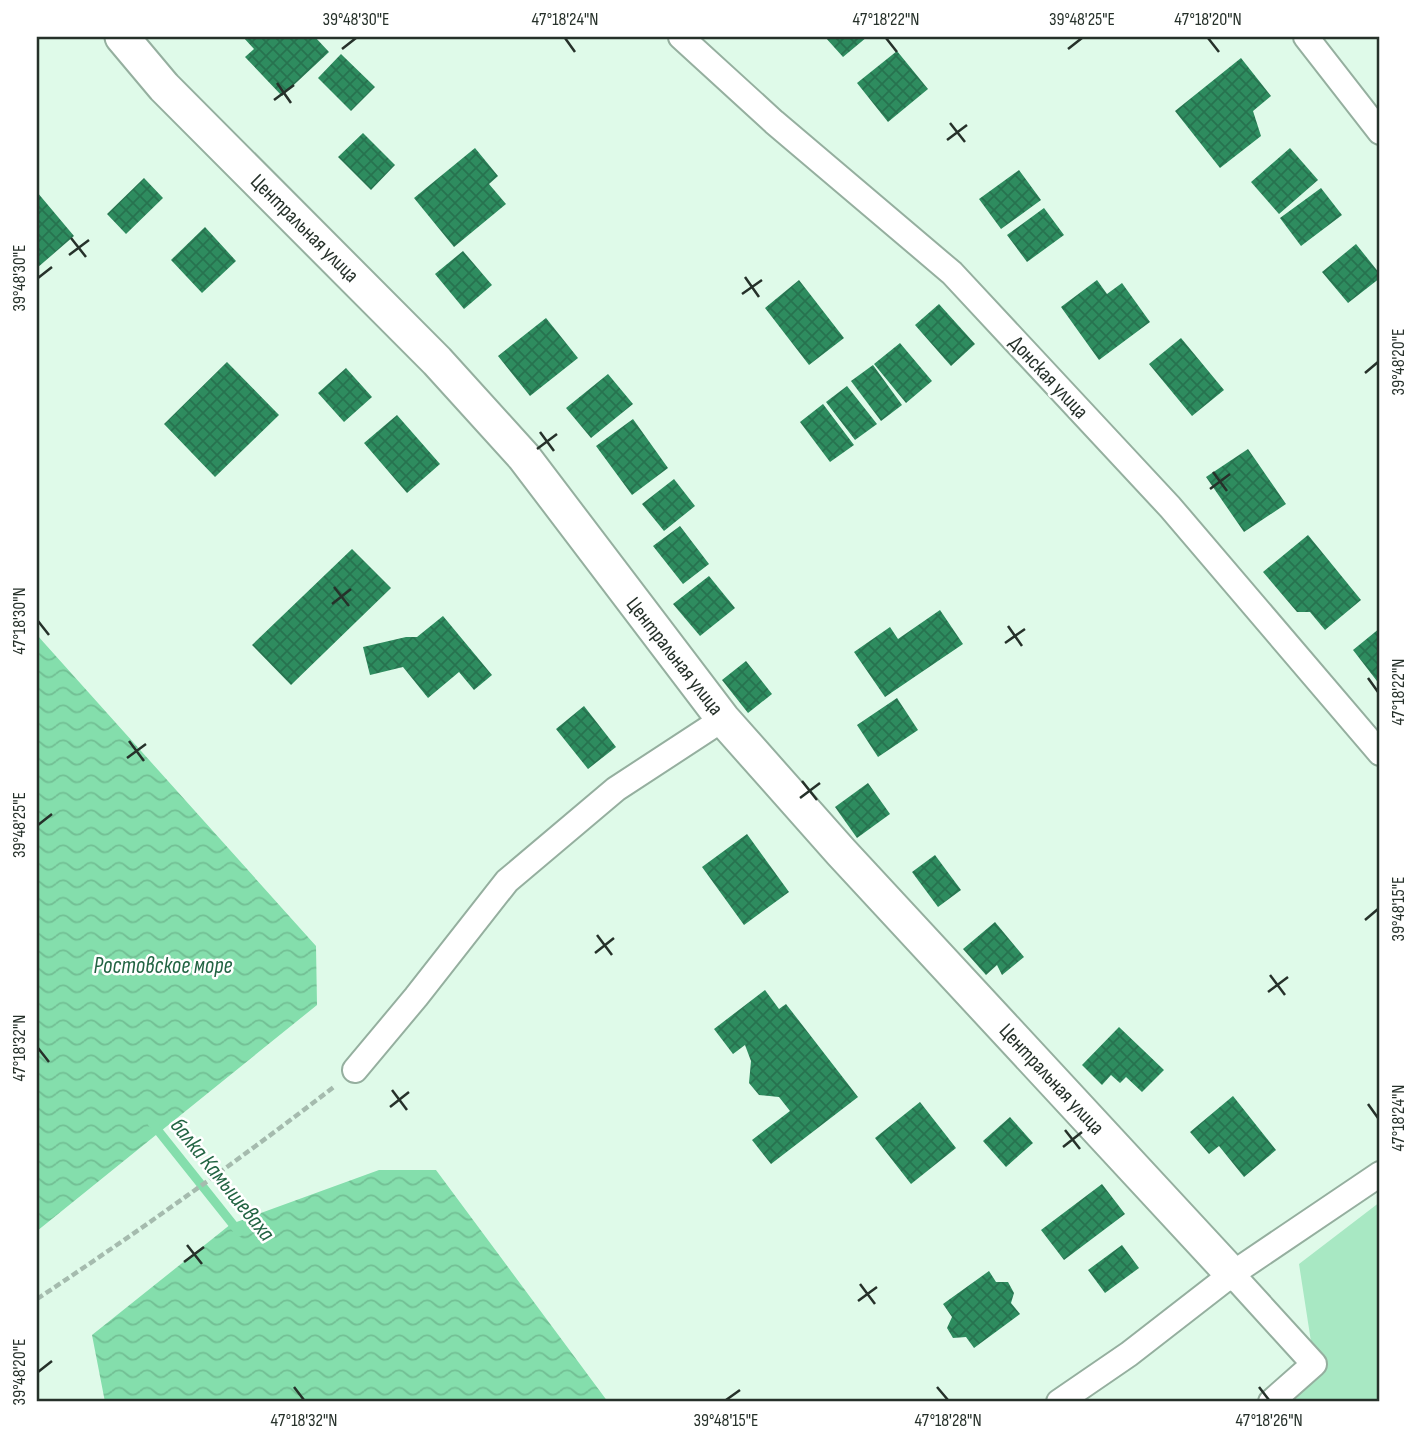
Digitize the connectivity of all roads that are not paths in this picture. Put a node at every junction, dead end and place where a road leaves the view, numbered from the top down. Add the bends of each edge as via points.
1 (122, 37) edge
2 (681, 37) edge
3 (1306, 37) edge
4 (1380, 132) edge
5 (723, 719) junction
6 (1380, 753) edge
7 (355, 1070) road end
8 (1380, 1174) edge
9 (1232, 1274) junction
10 (1059, 1402) edge
11 (1271, 1402) edge

1 - 5 street, Центральная улица via 164,87 437,361 524,457
2 - 6 street, Донская улица via 952,273 1170,507
3 - 4 street
5 - 7 street via 616,789 507,881
5 - 9 street, Центральная улица
8 - 9 street
9 - 10 street
9 - 11 street via 1314,1364

